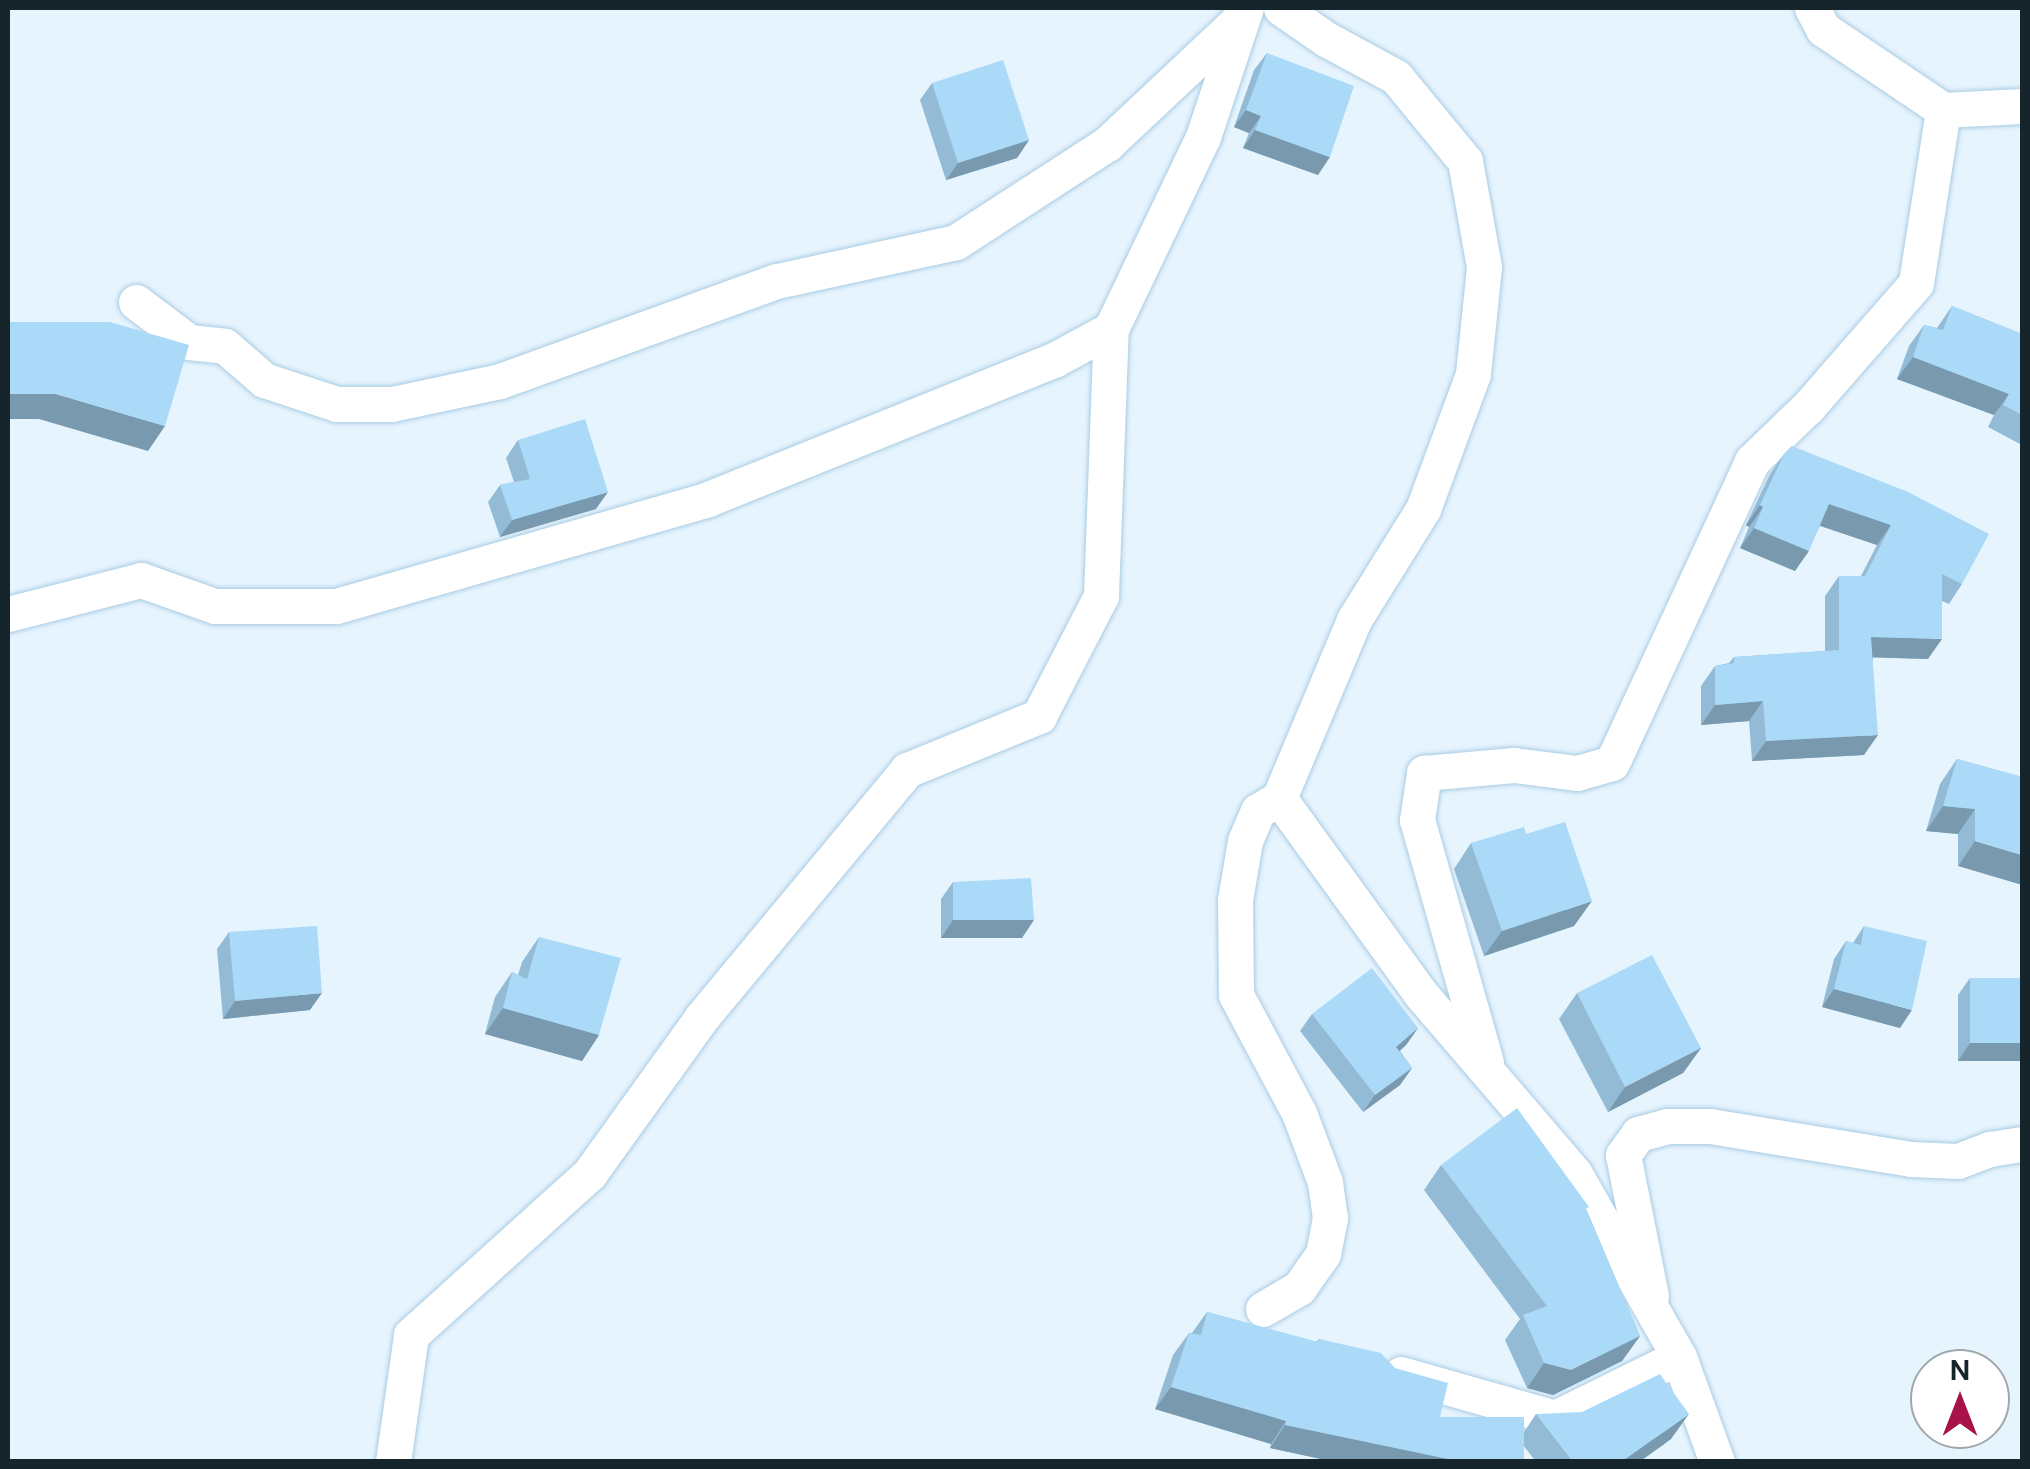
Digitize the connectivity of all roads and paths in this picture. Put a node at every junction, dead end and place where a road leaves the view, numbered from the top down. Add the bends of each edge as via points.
1 (1281, 8) edge
2 (1812, 8) edge
3 (1245, 12) edge
4 (2022, 106) edge
5 (1944, 110) junction
6 (136, 302) dead end
7 (1111, 328) junction
8 (8, 614) edge
9 (1279, 798) junction
10 (1490, 1075) junction
11 (2022, 1144) edge
12 (1264, 1308) dead end
13 (1655, 1317) junction
14 (1679, 1356) junction
15 (1386, 1370) edge
16 (393, 1462) edge
17 (1717, 1462) edge

1 - 9 street via 1396,77 1466,161 1484,268 1473,374 1423,509 1354,620
2 - 5 street via 1823,29
3 - 6 street via 1107,144 956,242 777,280 500,381 392,404 337,404 264,380 225,346 189,342
3 - 7 street via 1203,136
4 - 5 street
5 - 10 street via 1916,283 1752,462 1612,763 1577,772 1514,765 1424,773 1417,820
7 - 8 street via 1054,360 708,499 336,606 215,606 141,580
7 - 16 street via 1102,596 1039,716 908,770 702,1017 590,1173 411,1335
9 - 10 street via 1420,993
9 - 12 street via 1258,811 1245,841 1235,900 1236,995 1299,1112 1325,1182 1330,1218 1322,1254 1299,1288
10 - 13 street via 1574,1174
11 - 13 street via 1958,1160 1710,1126 1638,1134 1623,1155
13 - 14 street
14 - 15 street via 1555,1418
14 - 17 street

